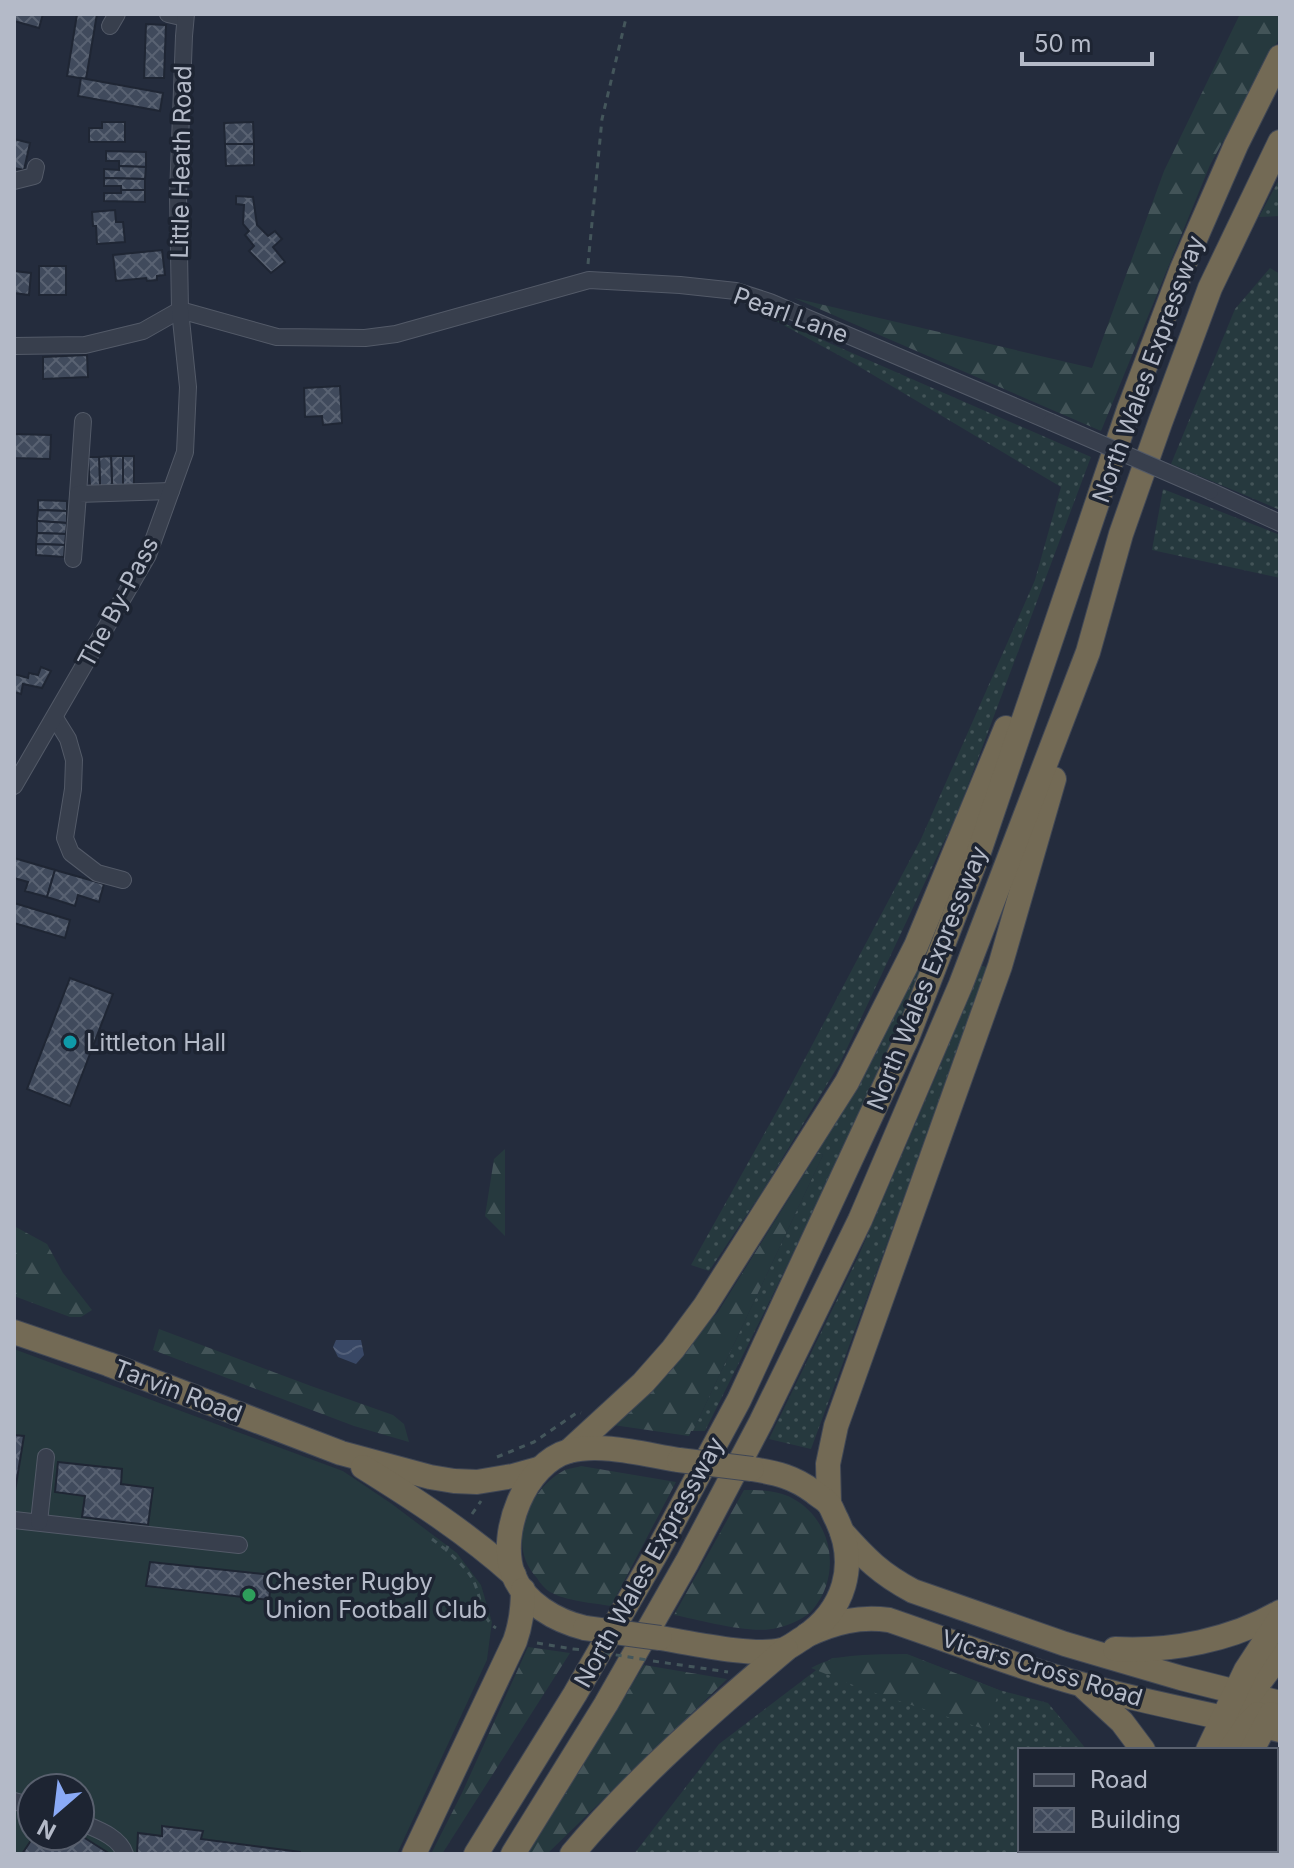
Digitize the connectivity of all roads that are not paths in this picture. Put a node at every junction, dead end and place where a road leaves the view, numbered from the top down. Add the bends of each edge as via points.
1 (168, 14) edge
2 (186, 16) edge
3 (1280, 57) edge
4 (1280, 142) edge
5 (36, 167) dead end
6 (14, 181) edge
7 (180, 310) junction
8 (14, 346) edge
9 (83, 421) dead end
10 (171, 491) junction
11 (78, 494) junction
12 (1280, 523) edge
13 (73, 559) dead end
14 (1062, 610) junction
15 (1088, 652) junction
16 (55, 718) junction
17 (14, 786) edge
18 (123, 880) dead end
19 (14, 1332) edge
20 (569, 1451) junction
21 (341, 1453) junction
22 (46, 1457) dead end
23 (538, 1469) junction
24 (829, 1504) junction
25 (14, 1520) edge
26 (39, 1522) junction
27 (842, 1532) junction
28 (239, 1545) dead end
29 (518, 1582) junction
30 (1280, 1615) edge
31 (807, 1635) junction
32 (1065, 1644) junction
33 (786, 1649) junction
34 (1280, 1655) edge
35 (1080, 1684) junction
36 (1243, 1694) junction
37 (1279, 1701) edge
38 (1224, 1719) junction
39 (1264, 1727) edge
40 (1142, 1748) edge
41 (1209, 1748) edge
42 (1233, 1748) edge
43 (1253, 1748) edge
44 (96, 1830) edge
45 (125, 1854) edge
46 (414, 1854) edge
47 (476, 1854) edge
48 (513, 1854) edge
49 (572, 1854) edge

1 - 2 street
2 - 7 street, Little Heath Road via 178,195
3 - 14 highway, North Wales Expressway via 1182,269
4 - 15 highway, North Wales Expressway via 1210,288 1121,534
5 - 6 street via 34,176
7 - 8 street via 143,331 85,345
7 - 10 street, The By-Pass via 188,387 185,452
7 - 12 street, Pearl Lane, bridge via 277,337 365,338 589,280 736,291
9 - 11 street
10 - 11 street
10 - 16 street, The By-Pass via 148,555
11 - 13 street
14 - 20 highway via 1012,712 916,946 847,1082 673,1349
14 - 47 highway, North Wales Expressway via 980,849 907,1038 746,1386 575,1694
15 - 24 highway via 1000,966 836,1426 828,1464
15 - 48 highway, North Wales Expressway via 961,984 860,1220 687,1562
16 - 17 street, The By-Pass
16 - 18 street via 74,760 65,838 71,853 97,873
19 - 21 highway, Tarvin Road
20 - 23 highway
20 - 24 highway, bridge via 611,1450 752,1469 800,1482
21 - 23 highway via 454,1481 477,1482
21 - 29 highway via 439,1515
22 - 26 street
23 - 29 highway via 525,1487 513,1522 510,1558
24 - 27 highway
25 - 26 street
26 - 28 street
27 - 31 highway via 847,1560 841,1593 825,1620
27 - 32 highway, Vicars Cross Road via 869,1562 913,1591
29 - 33 highway, bridge via 536,1604 579,1638 660,1638 751,1651
29 - 46 highway via 523,1608 515,1641
30 - 32 highway via 1183,1646 1131,1650
30 - 36 highway via 1258,1648
31 - 33 highway
31 - 35 highway, Vicars Cross Road via 846,1620 889,1620
32 - 36 highway, Vicars Cross Road
33 - 49 highway via 637,1782
34 - 36 highway
35 - 38 highway, Vicars Cross Road
35 - 40 highway
36 - 37 highway, Vicars Cross Road
36 - 38 highway
37 - 39 highway via 1266,1708
38 - 39 highway, Vicars Cross Road
38 - 41 highway
39 - 42 highway
39 - 43 highway
44 - 45 street via 118,1842

